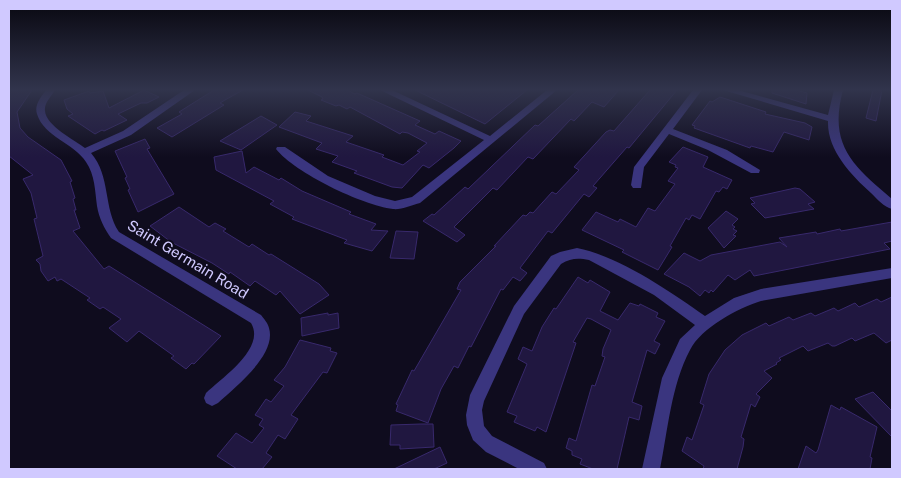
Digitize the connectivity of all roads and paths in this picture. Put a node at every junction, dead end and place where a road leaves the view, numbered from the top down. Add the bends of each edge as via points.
1 (41, 112) edge
2 (158, 112) edge
3 (432, 112) edge
4 (525, 112) edge
5 (680, 112) edge
6 (807, 112) edge
7 (833, 112) edge
8 (831, 119) junction
9 (666, 130) junction
10 (491, 140) junction
11 (281, 149) dead end
12 (85, 152) junction
13 (756, 170) dead end
14 (637, 185) dead end
15 (892, 205) edge
16 (892, 273) edge
17 (704, 324) junction
18 (212, 398) dead end
19 (538, 469) edge
20 (651, 469) edge

1 - 12 street via 43,119 59,135
2 - 12 street via 127,133
3 - 10 street
4 - 10 street
5 - 9 street
6 - 8 street
7 - 8 street
8 - 15 street via 835,138 848,164
9 - 13 street via 696,140
9 - 14 street via 639,167
10 - 11 street via 416,200 395,205 324,179
12 - 18 street, Saint Germain Road via 93,163 107,222 115,235 256,319 263,328 264,339 257,353
16 - 17 street via 761,295 739,302
17 - 19 street via 659,291 592,256 578,253 556,260 519,310 476,400 473,414 482,440
17 - 20 street via 685,344 670,378

